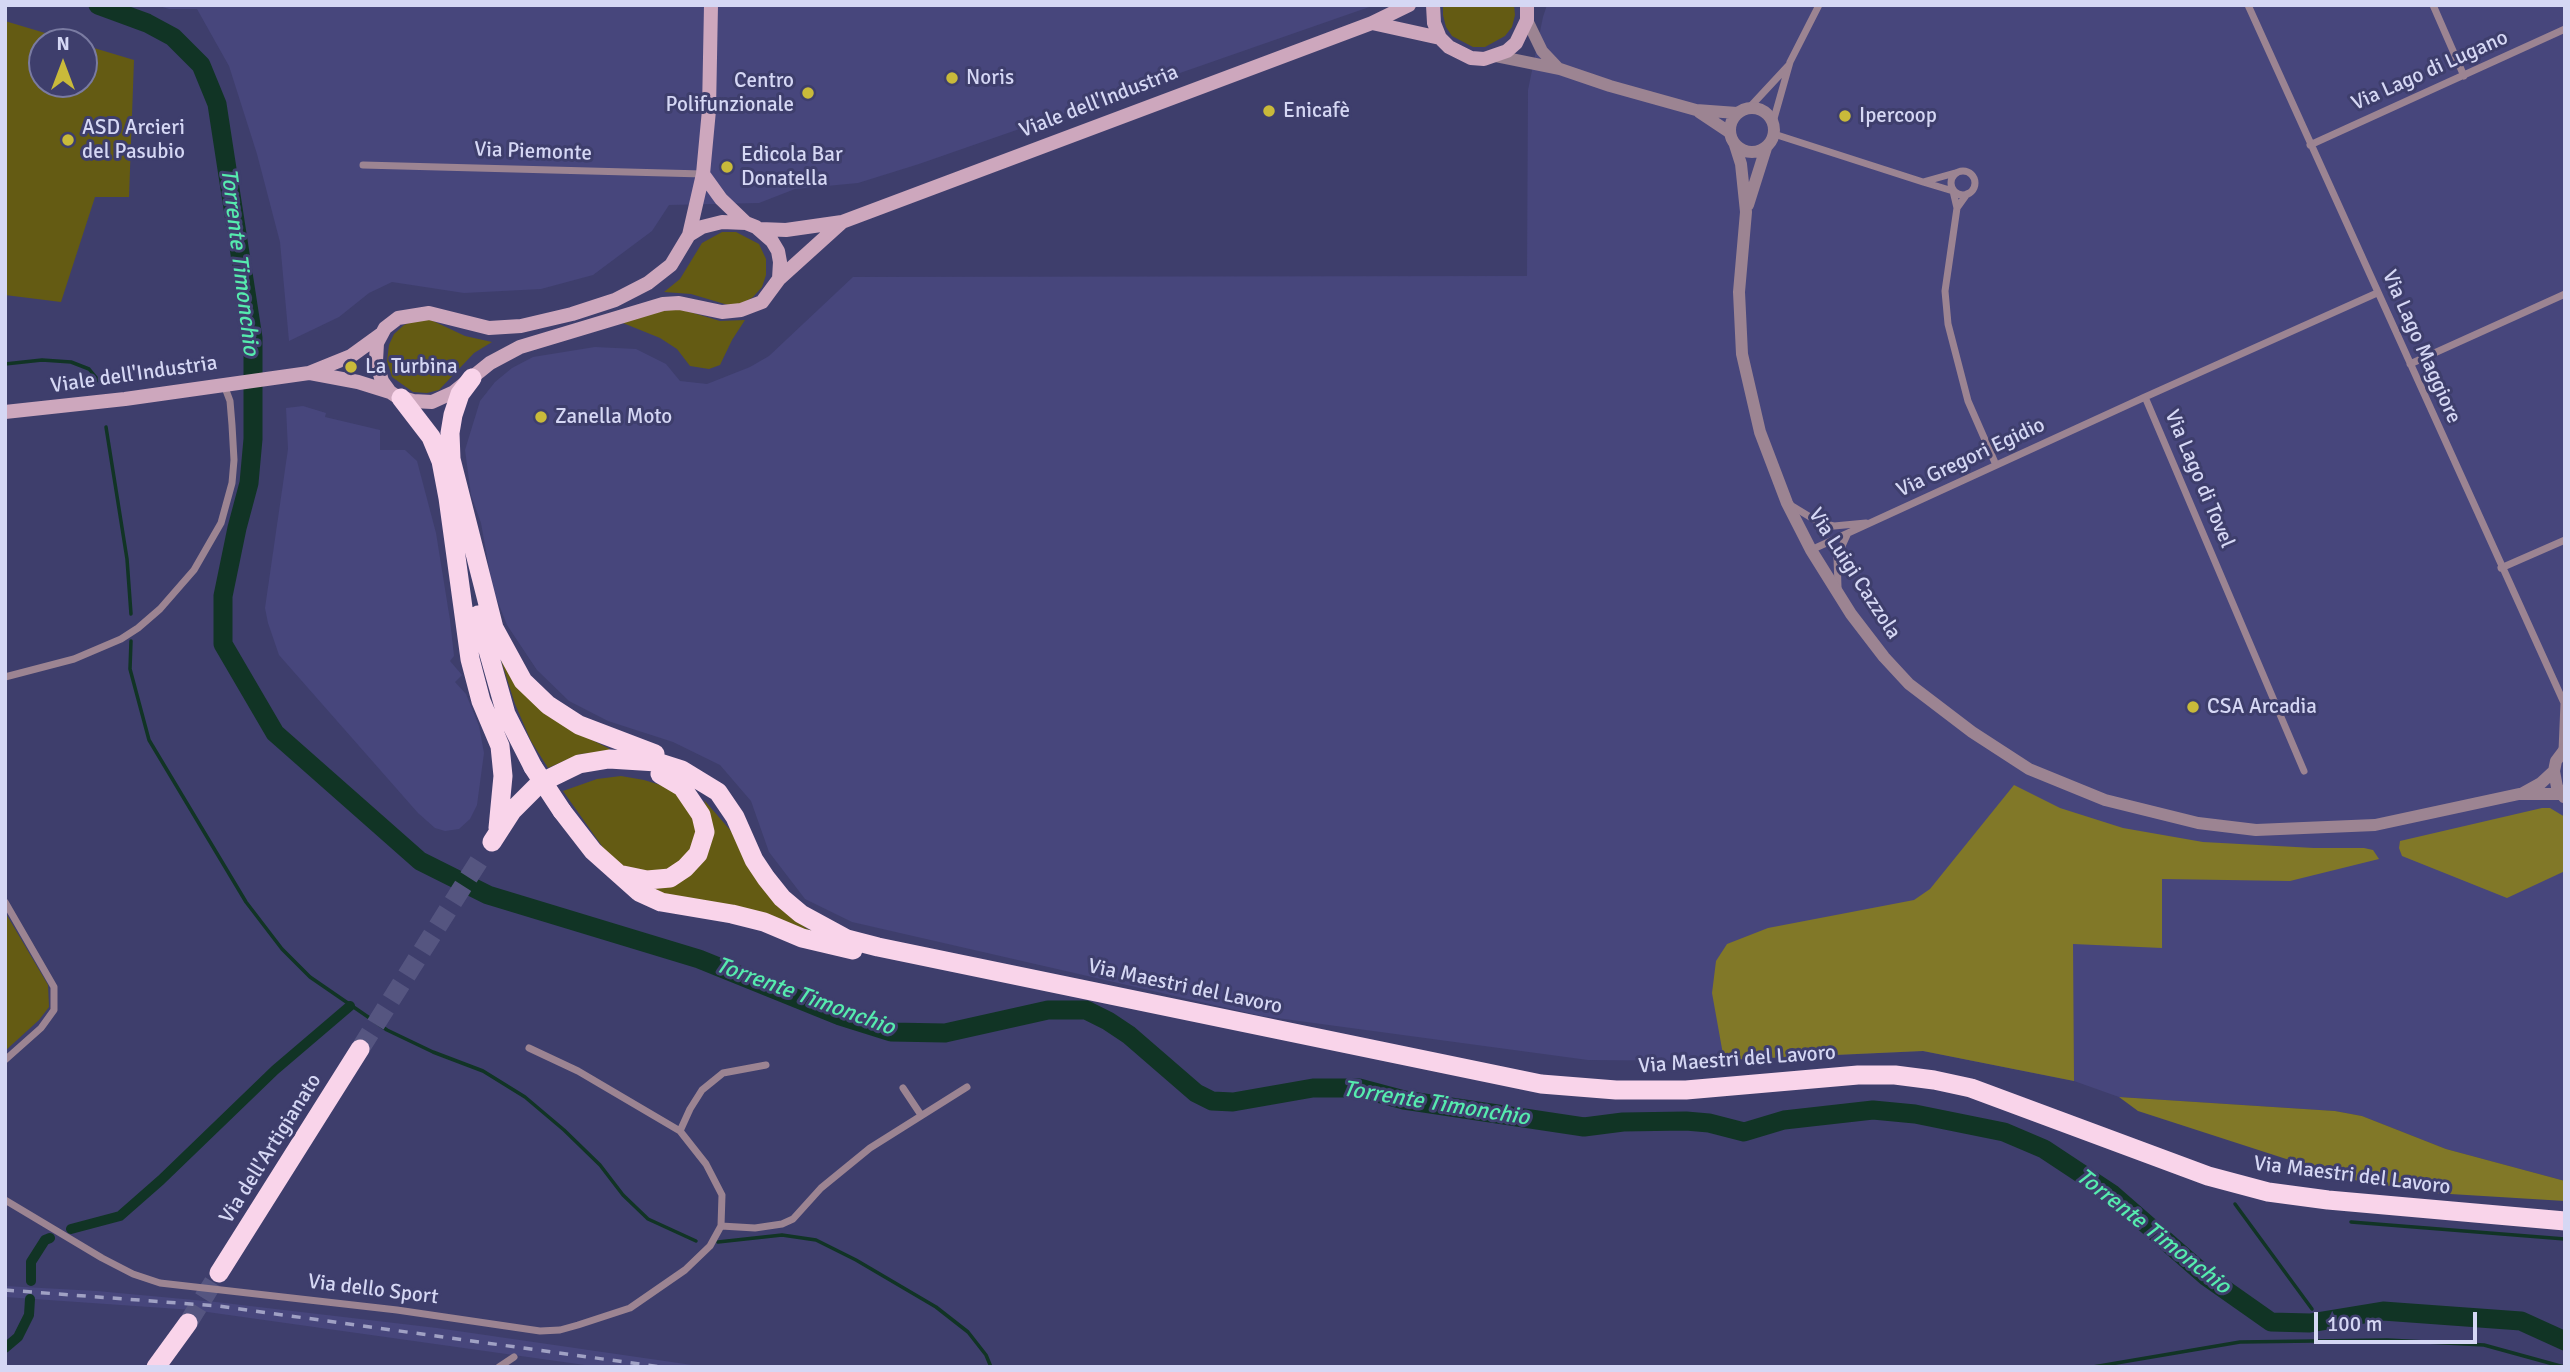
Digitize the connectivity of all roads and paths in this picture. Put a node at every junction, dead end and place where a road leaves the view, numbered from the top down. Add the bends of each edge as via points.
1 (711, 5) edge
2 (1409, 5) edge
3 (1433, 5) edge
4 (1819, 5) edge
5 (2248, 5) edge
6 (2433, 5) edge
7 (1527, 13) edge
8 (1372, 23) junction
9 (2565, 29) edge
10 (1440, 38) junction
11 (1496, 56) junction
12 (1790, 62) junction
13 (1560, 69) junction
14 (2464, 76) junction
15 (1696, 110) junction
16 (1743, 110) junction
17 (1774, 128) junction
18 (1729, 132) junction
19 (1735, 145) junction
20 (2310, 145) junction
21 (1766, 148) junction
22 (363, 166) dead end
23 (1955, 173) junction
24 (703, 174) junction
25 (1923, 182) junction
26 (1953, 191) junction
27 (1967, 194) junction
28 (1957, 208) junction
29 (1746, 212) junction
30 (842, 222) junction
31 (746, 223) junction
32 (760, 229) junction
33 (689, 235) junction
34 (779, 279) junction
35 (2377, 293) junction
36 (2565, 294) edge
37 (380, 335) junction
38 (2410, 364) junction
39 (309, 373) junction
40 (472, 378) junction
41 (228, 384) junction
42 (395, 395) junction
43 (2145, 397) junction
44 (5, 412) edge
45 (446, 460) junction
46 (1996, 465) junction
47 (1787, 503) junction
48 (1873, 522) junction
49 (1847, 534) junction
50 (2565, 540) edge
51 (1811, 550) junction
52 (2501, 568) junction
53 (1838, 593) junction
54 (5, 677) edge
55 (2564, 704) edge
56 (2563, 751) edge
57 (2304, 771) dead end
58 (2554, 771) junction
59 (660, 774) junction
60 (718, 792) junction
61 (2519, 794) junction
62 (2563, 796) edge
63 (745, 837) junction
64 (491, 843) junction
65 (612, 870) junction
66 (5, 902) edge
67 (989, 970) junction
68 (529, 1048) dead end
69 (360, 1049) tunnel mouth
70 (5, 1060) edge
71 (766, 1065) dead end
72 (967, 1087) dead end
73 (903, 1088) dead end
74 (921, 1115) junction
75 (680, 1131) junction
76 (5, 1200) edge
77 (2565, 1221) edge
78 (721, 1226) junction
79 (219, 1273) tunnel mouth
80 (188, 1324) tunnel mouth
81 (514, 1357) dead end
82 (156, 1367) edge
83 (499, 1367) edge

1 - 24 main road
2 - 8 main road, Viale dell'Industria
3 - 10 main road
4 - 12 street
5 - 20 street, Via Lago Maggiore
6 - 14 street
7 - 11 main road via 1517,43
7 - 13 street via 1542,51
8 - 10 main road
8 - 30 main road, Viale dell'Industria
9 - 14 street, Via Lago di Lugano
10 - 11 main road via 1471,58
11 - 13 street
12 - 16 street
12 - 17 street
13 - 15 street
14 - 20 street, Via Lago di Lugano
15 - 16 street
15 - 18 street
16 - 17 street via 1761,109
16 - 18 street
17 - 21 street
17 - 25 street
18 - 19 street
19 - 21 street via 1753,152
19 - 29 street, Via Luigi Cazzola
20 - 35 street, Via Lago Maggiore
21 - 29 street, Via Luigi Cazzola
22 - 24 street, Via Piemonte
23 - 25 street
23 - 26 street
23 - 27 street via 1963,171 1973,177 1975,185
24 - 31 main road
24 - 33 main road
25 - 26 street
26 - 27 street
26 - 28 street
27 - 28 street
28 - 46 street via 1945,291 1948,324 1968,401
29 - 47 street, Via Luigi Cazzola via 1740,292 1742,354 1760,432
30 - 32 main road, Viale dell'Industria
30 - 34 main road, Viale dell'Industria
31 - 32 main road, Viale dell'Industria
31 - 33 main road, Viale dell'Industria via 714,223
32 - 34 main road via 778,251
33 - 37 main road, Viale dell'Industria via 676,259 660,275 609,302 506,328 419,313 398,318
34 - 40 main road, Viale dell'Industria via 762,302 747,308 722,312 674,303 656,305 520,347
35 - 38 street, Via Lago Maggiore
35 - 43 street, Via Lago di Tovel
36 - 38 street
37 - 39 main road, Viale dell'Industria via 351,356
37 - 42 main road via 376,361 383,381
38 - 52 street, Via Lago Maggiore
39 - 41 main road, Viale dell'Industria
39 - 42 main road, Viale dell'Industria
40 - 42 main road, Viale dell'Industria via 432,402
40 - 45 highway via 455,407
41 - 44 main road, Viale dell'Industria
41 - 54 street via 232,483 221,523 194,570 147,621 121,639 66,662
42 - 45 highway
43 - 46 street, Via Gregori Egidio
43 - 57 street, Via Lago di Tovel
45 - 60 highway via 494,628 523,681 579,725 676,761
45 - 64 highway via 470,659 500,746 503,776
45 - 65 highway, bridge via 478,617 506,714 562,811
46 - 48 street, Via Gregori Egidio
47 - 48 street via 1820,523
47 - 51 street, Via Luigi Cazzola
48 - 49 street, Via Gregori Egidio
49 - 51 street, Via Gregori Egidio
49 - 53 street via 1837,556
50 - 52 street
51 - 53 street, Via Luigi Cazzola
52 - 55 street, Via Lago Maggiore
53 - 61 street, Via Luigi Cazzola via 1909,684 2029,769 2105,800 2198,823 2256,830 2375,825
55 - 56 street, Via Lago Maggiore
56 - 58 street
58 - 61 street, Via Luigi Cazzola
58 - 62 street, Via Luigi Cazzola
59 - 63 highway via 702,792
59 - 64 highway via 611,770 581,774 534,801
59 - 65 highway via 682,787 701,815 705,832 698,854 670,878 632,878
60 - 63 highway
60 - 64 highway via 682,770 657,762 609,759 579,764 540,783 512,811
61 - 62 street, Via Luigi Cazzola
63 - 67 highway, Via Maestri del Lavoro via 754,860 782,898 824,928 878,947
65 - 67 highway via 639,892 662,902 764,922 846,949 939,967
66 - 70 street via 54,987 54,1010
67 - 77 highway, Via Maestri del Lavoro via 1541,1084 1686,1090 1858,1075 1934,1080 1971,1088 2208,1176 2268,1192
68 - 75 street via 578,1070
69 - 79 highway, Via dell'Artigianato
71 - 75 street via 723,1073 702,1090
72 - 74 street
73 - 74 street
74 - 78 street via 840,1171 793,1219 755,1228
75 - 78 street via 706,1164 722,1195
76 - 78 street, Via dello Sport via 112,1264 160,1283 540,1331 569,1328 630,1308 685,1270 710,1246
80 - 82 highway
81 - 83 street

